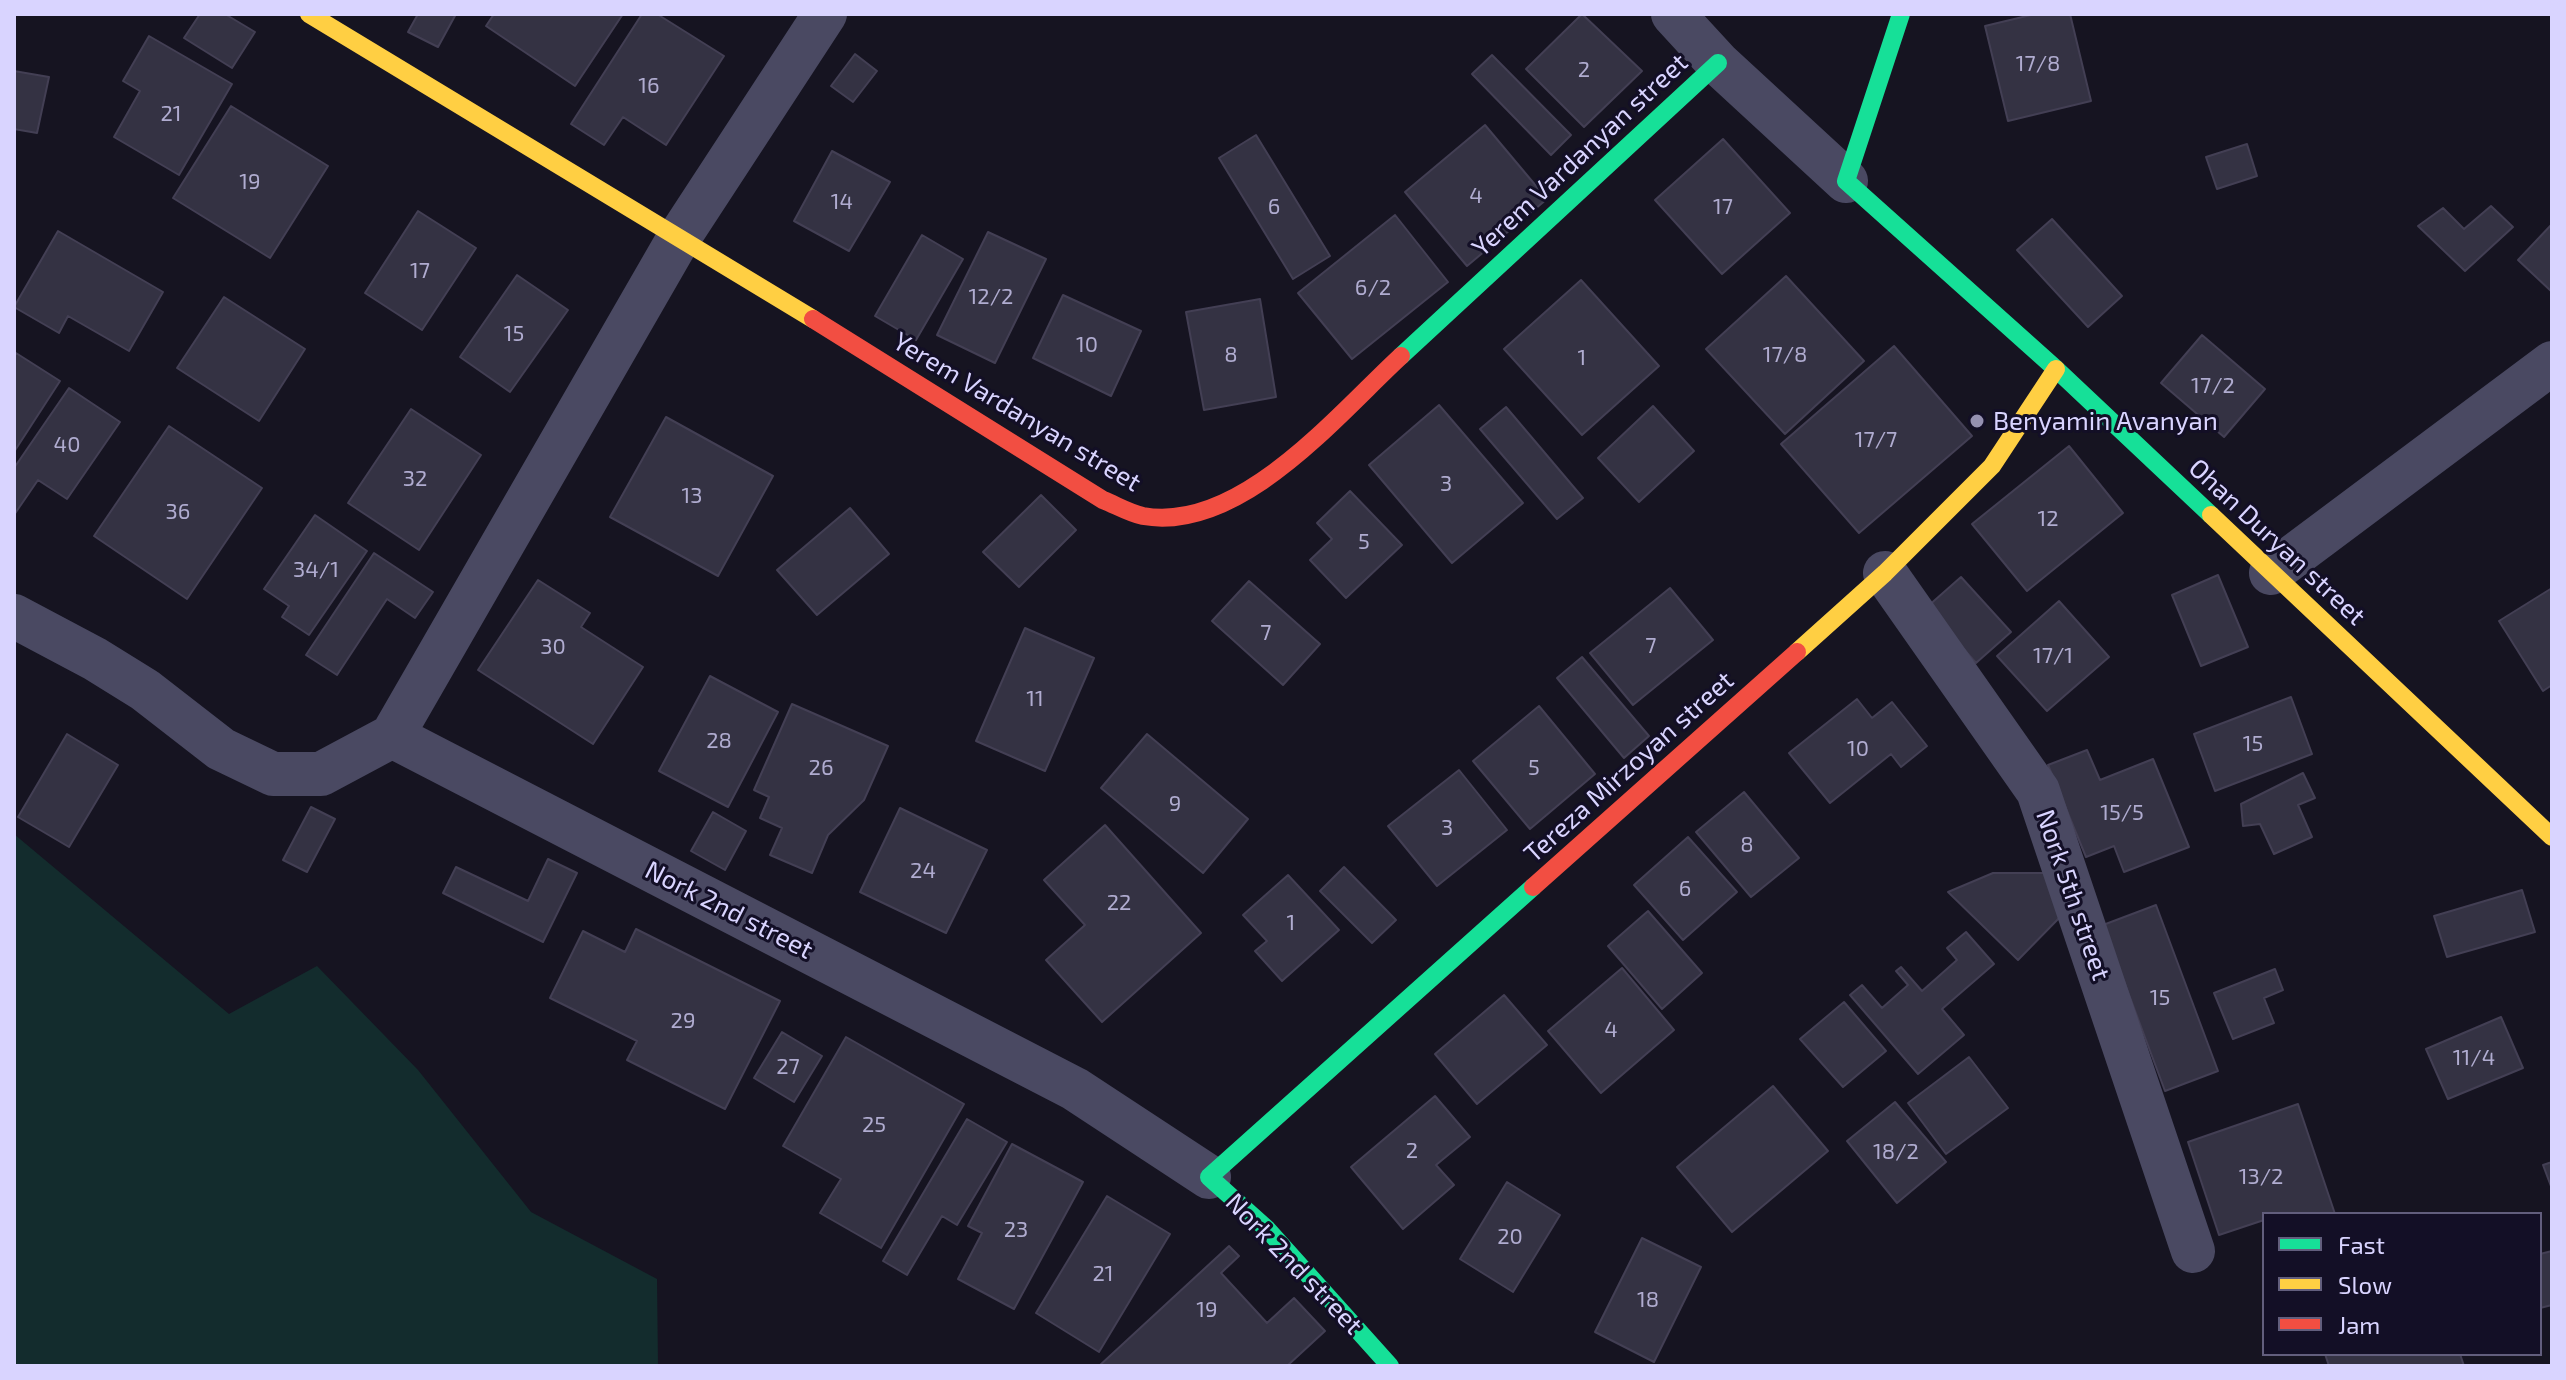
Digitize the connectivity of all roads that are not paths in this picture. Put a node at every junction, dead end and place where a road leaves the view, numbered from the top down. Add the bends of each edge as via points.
1 (309, 14) edge
2 (825, 14) edge
3 (1673, 14) edge
4 (1901, 14) edge
5 (1718, 63) junction
6 (1846, 181) junction
7 (680, 236) junction
8 (2552, 363) edge
9 (2056, 369) junction
10 (1885, 573) junction
11 (2271, 573) junction
12 (14, 616) edge
13 (392, 736) junction
14 (2552, 837) edge
15 (1209, 1177) junction
16 (2193, 1251) dead end
17 (1390, 1366) edge

1 - 7 street, Yerem Vardanyan street
2 - 7 street
3 - 5 street
4 - 6 street
5 - 6 street
5 - 7 street, Yerem Vardanyan street via 1264,482 1227,505 1186,515 1143,516 1103,500
6 - 9 street, Ohan Duryan street
7 - 13 street
8 - 11 street
9 - 10 street, Tereza Mirzoyan street via 1992,466
9 - 11 street, Ohan Duryan street
10 - 15 street, Tereza Mirzoyan street
10 - 16 street, Nork 5th street via 2038,791
11 - 14 street, Ohan Duryan street
12 - 13 street via 145,690 221,749 273,774 321,774
13 - 15 street, Nork 2nd street via 1075,1089
15 - 17 street, Nork 2nd street via 1267,1229

